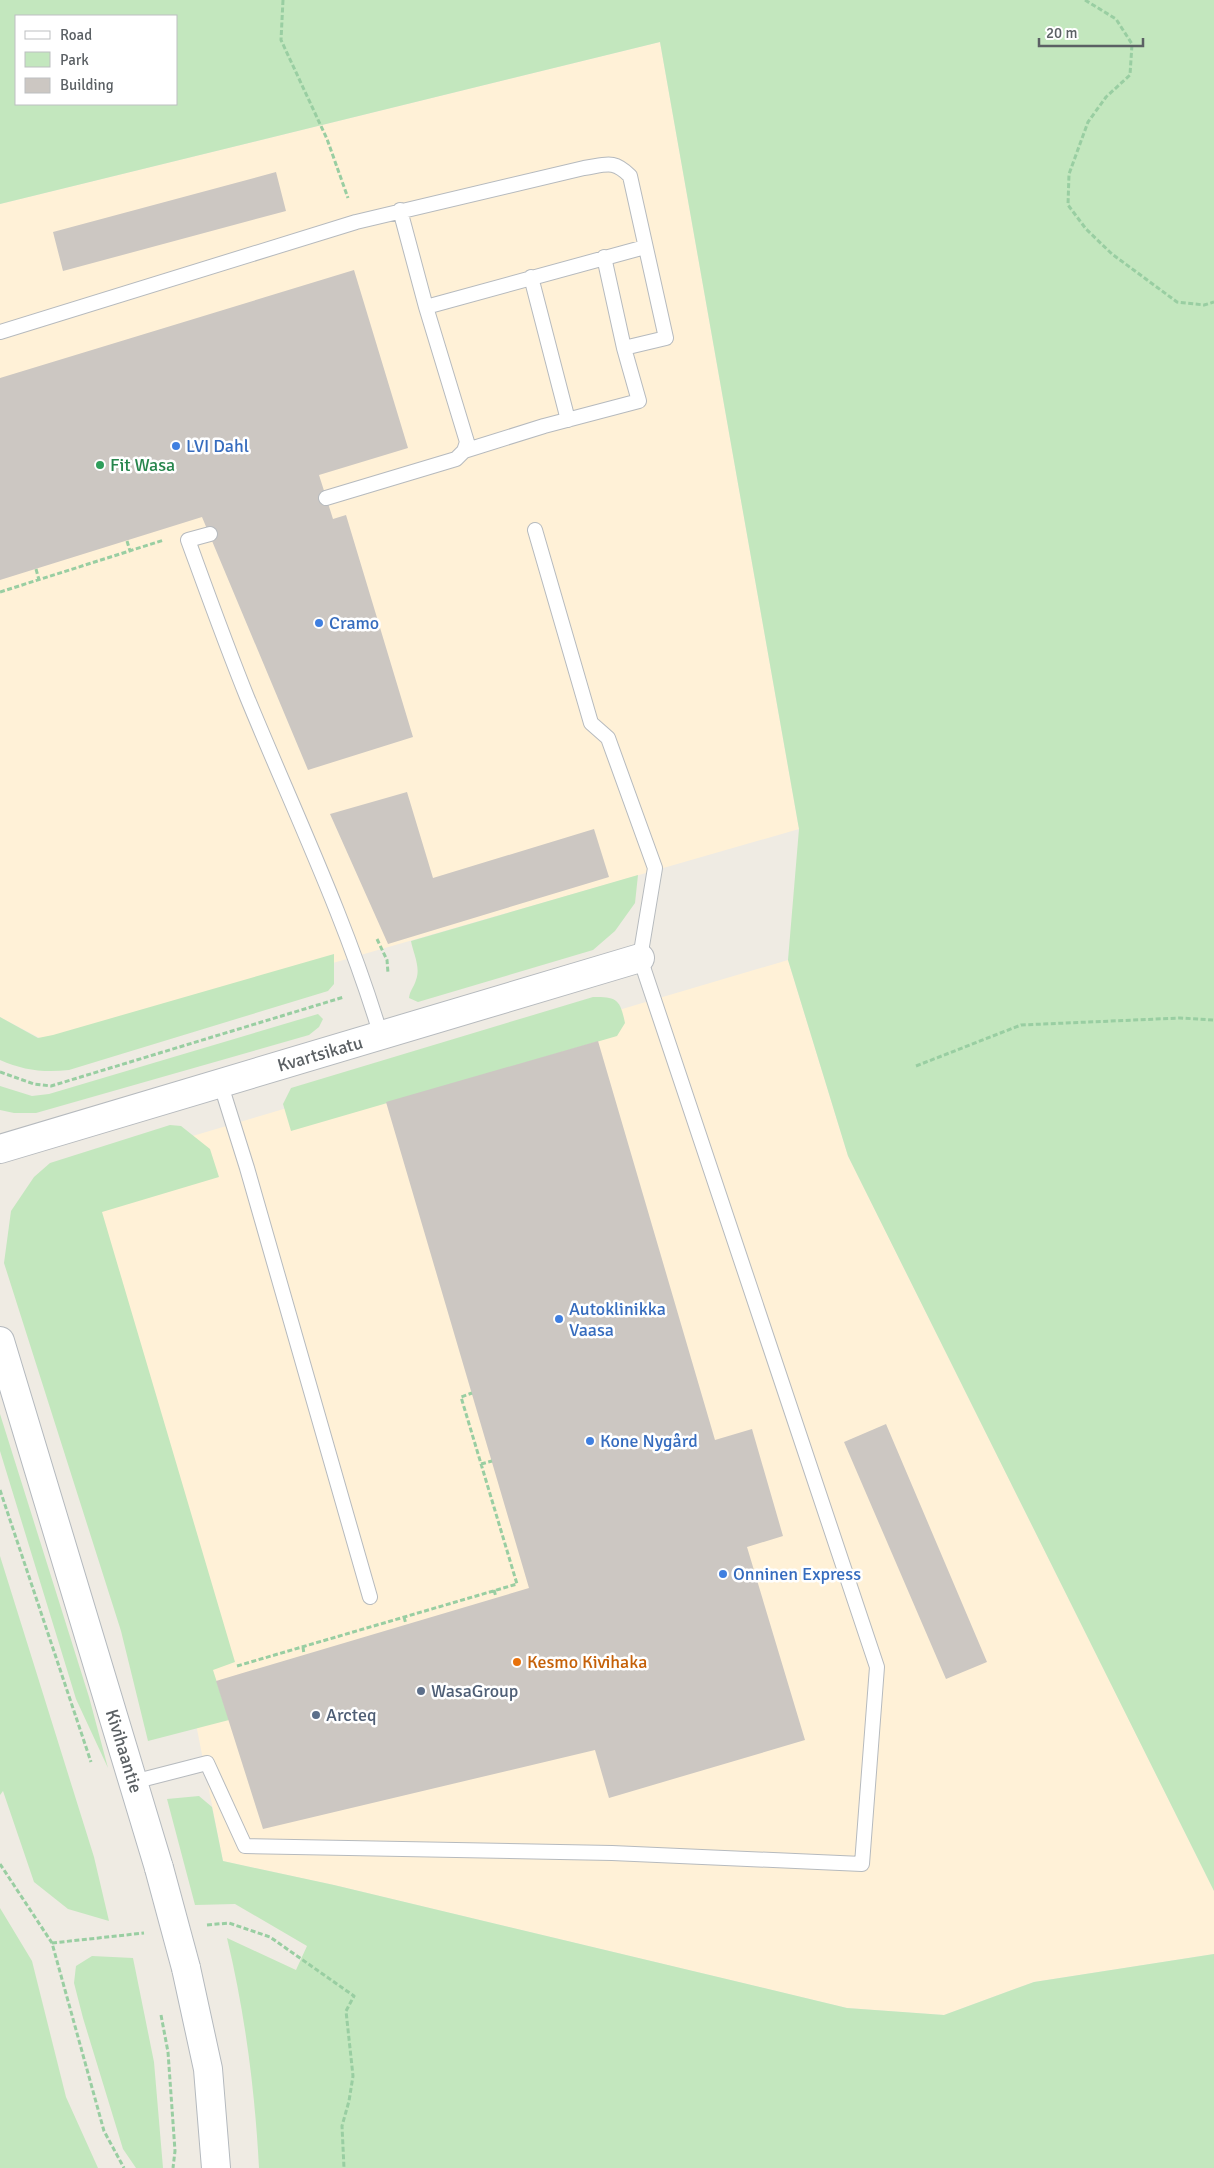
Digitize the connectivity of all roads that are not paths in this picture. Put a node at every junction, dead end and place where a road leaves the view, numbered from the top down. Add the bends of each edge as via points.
1 (400, 210) junction
2 (645, 247) junction
3 (604, 257) junction
4 (532, 277) junction
5 (426, 307) junction
6 (0, 332) edge
7 (624, 348) junction
8 (568, 420) junction
9 (464, 451) junction
10 (326, 498) dead end
11 (535, 530) dead end
12 (210, 534) dead end
13 (640, 958) junction
14 (381, 1036) junction
15 (220, 1082) junction
16 (0, 1149) edge
17 (0, 1341) edge
18 (370, 1597) dead end
19 (133, 1782) junction
20 (216, 2168) edge

1 - 2 lane via 584,168 619,165 630,176
1 - 5 lane
1 - 6 lane
2 - 3 lane
2 - 7 lane via 666,338
3 - 4 lane
3 - 7 lane
4 - 5 lane
4 - 8 lane
5 - 9 lane via 467,442
7 - 8 lane via 639,401
8 - 9 lane
9 - 10 lane via 456,459
11 - 13 lane via 591,723 608,738 655,868
12 - 14 lane via 188,540 247,696 292,799 367,990
13 - 14 main road, Kvartsikatu
13 - 19 lane via 877,1667 862,1864 612,1853 245,1846 207,1763
14 - 15 main road, Kvartsikatu
15 - 16 main road, Kvartsikatu
15 - 18 lane
17 - 19 main road, Kivihaantie
19 - 20 main road, Kivihaantie, bridge via 186,1968 208,2069

